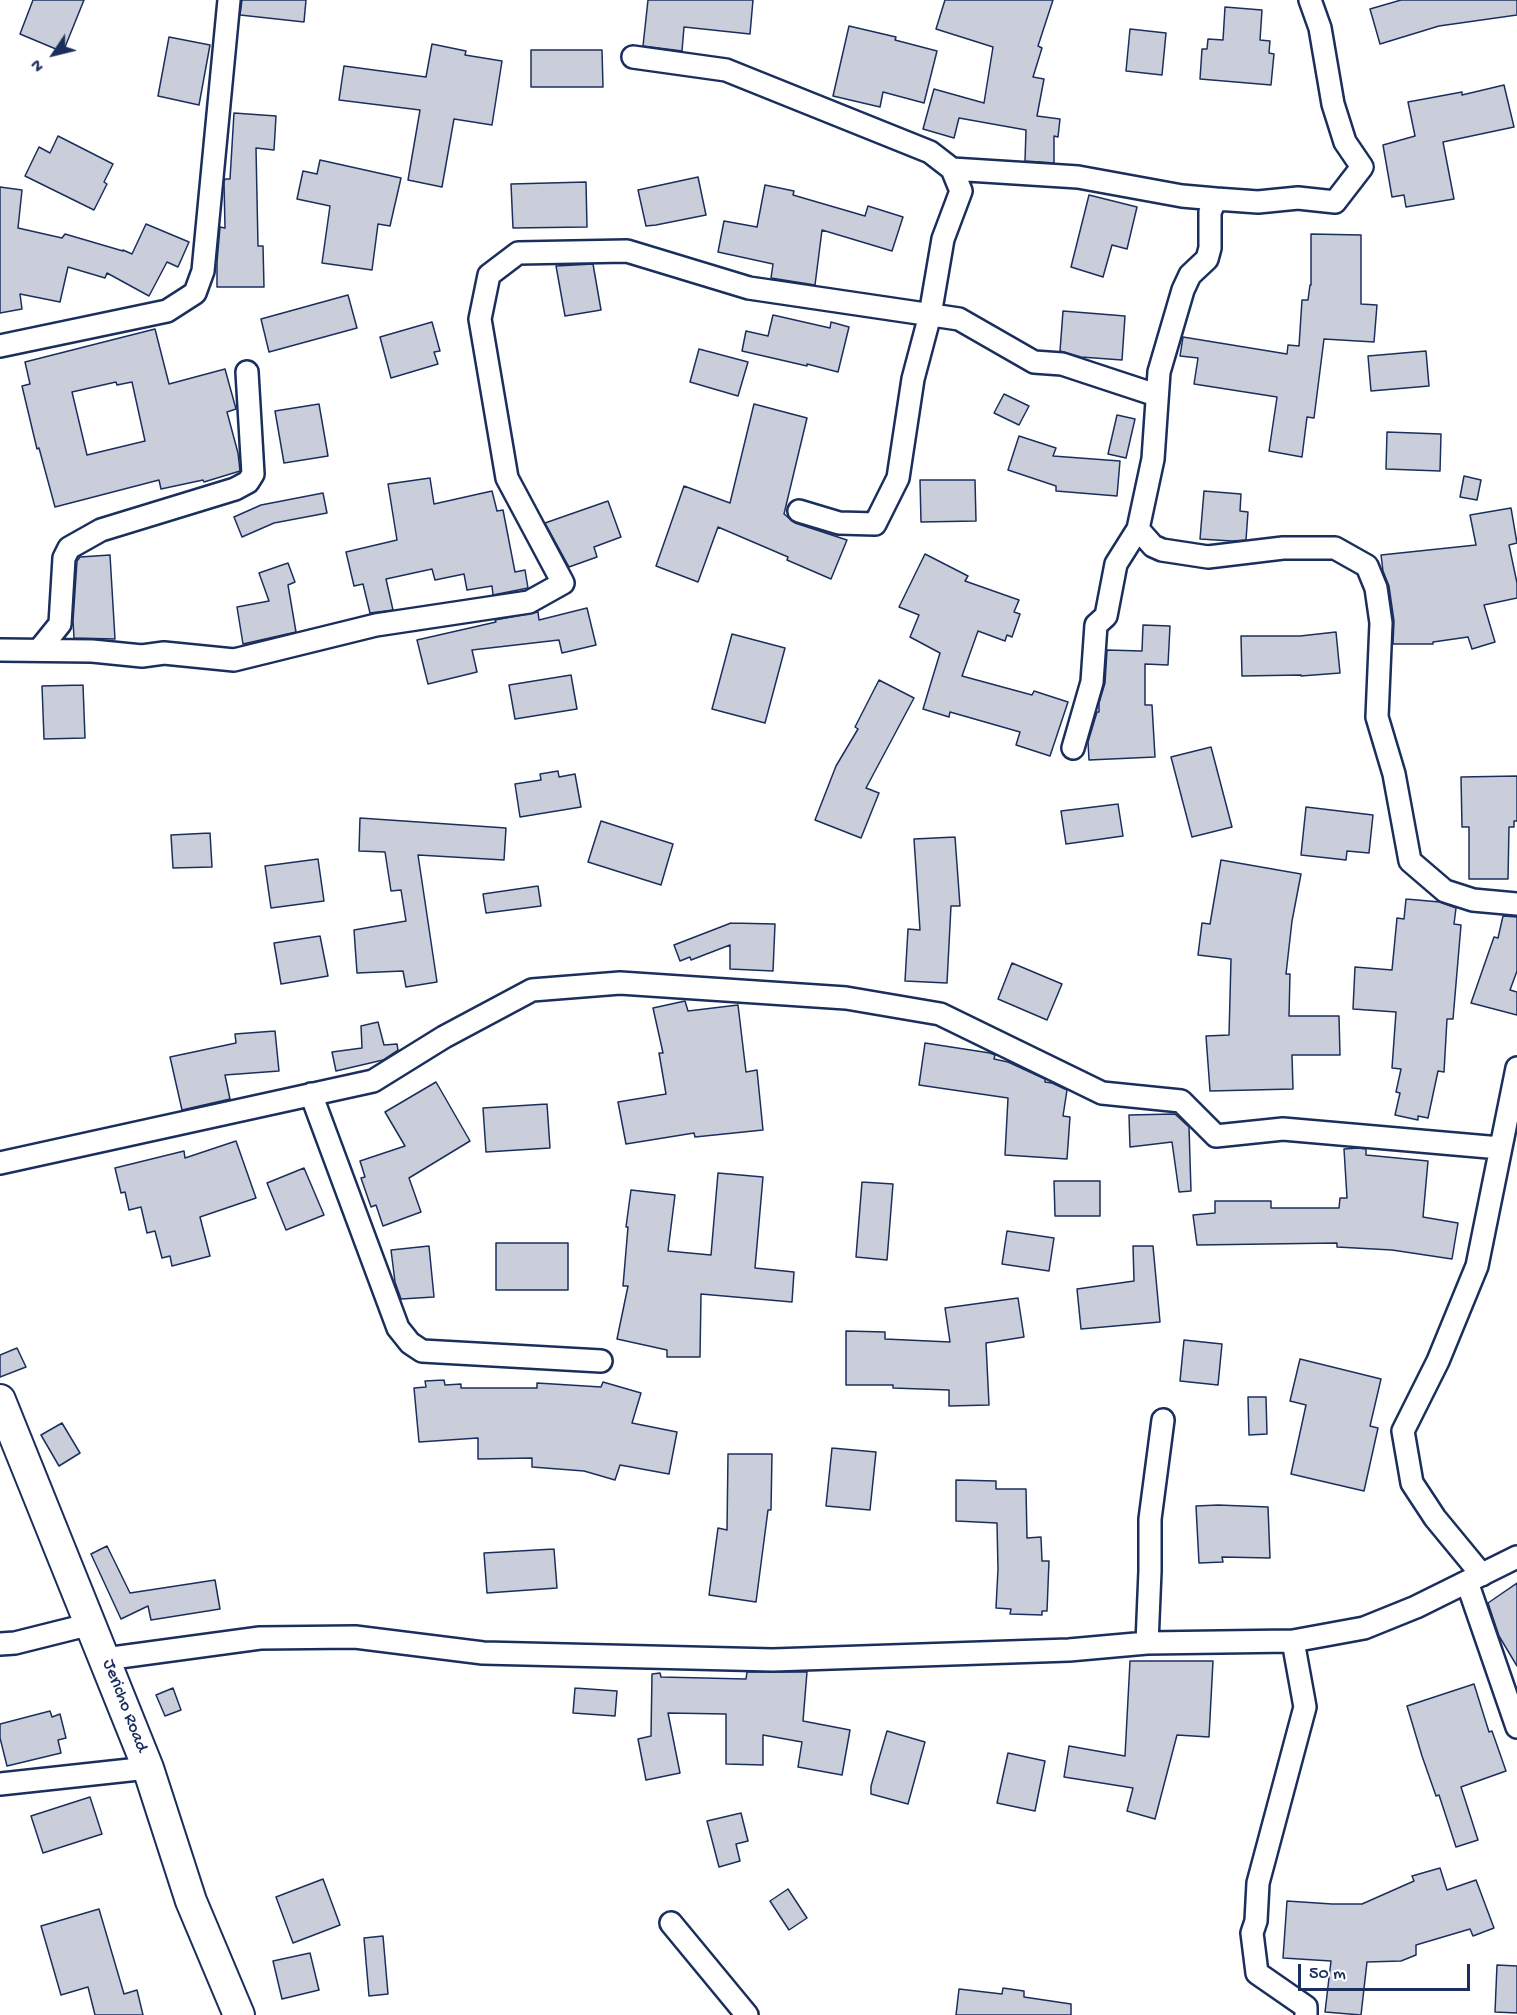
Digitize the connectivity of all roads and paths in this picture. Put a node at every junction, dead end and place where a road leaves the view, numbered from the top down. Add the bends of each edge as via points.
1 (229, 0) edge
2 (1310, 0) edge
3 (633, 57) dead end
4 (952, 169) junction
5 (1216, 199) junction
6 (930, 315) junction
7 (0, 346) edge
8 (247, 372) dead end
9 (1156, 395) junction
10 (799, 511) dead end
11 (1138, 529) junction
12 (0, 650) edge
13 (39, 650) junction
14 (1073, 748) dead end
15 (1517, 904) edge
16 (1517, 1068) edge
17 (311, 1094) junction
18 (1500, 1148) junction
19 (0, 1163) edge
20 (601, 1361) dead end
21 (0, 1400) edge
22 (1163, 1419) dead end
23 (1517, 1557) edge
24 (1475, 1579) junction
25 (91, 1624) junction
26 (1293, 1641) junction
27 (1147, 1643) junction
28 (0, 1644) edge
29 (105, 1659) junction
30 (1517, 1727) edge
31 (148, 1768) junction
32 (0, 1784) edge
33 (671, 1923) dead end
34 (239, 2015) edge
35 (747, 2015) edge
36 (1306, 2015) edge

1 - 7 street via 203,271 195,293 167,311
2 - 5 street via 1320,28 1333,104 1345,142 1362,167 1335,202 1298,198 1258,202
3 - 4 street via 726,70 930,152
4 - 5 street via 1078,177
4 - 6 street via 961,191 943,239
5 - 9 street via 1210,212 1207,259 1190,275 1183,290
6 - 9 street via 959,319 1034,362 1062,364
6 - 10 street via 913,379 898,478 875,524 838,523
6 - 13 street via 749,288 627,251 518,253 489,275 480,319 507,478 563,583 529,602 376,625 234,660 164,653 142,656
8 - 13 street via 253,474 248,482 101,530 69,548 64,558 60,624
9 - 11 street via 1153,459
11 - 14 street via 1116,564 1106,616 1096,625 1092,682
11 - 15 street via 1162,550 1208,557 1283,548 1335,548 1367,566 1376,588 1381,623 1377,717 1394,774 1410,861 1445,891 1473,900
12 - 13 street
16 - 18 street
17 - 18 street via 373,1081 532,990 620,983 846,998 940,1014 1102,1093 1181,1101 1216,1136 1283,1129
17 - 19 street
17 - 20 street via 398,1328 410,1343 422,1350
18 - 24 street via 1477,1266 1403,1431 1412,1483
21 - 25 street, Jericho Road
22 - 27 street via 1150,1519
23 - 24 street
24 - 26 street via 1364,1628
24 - 30 street
25 - 28 street
25 - 29 street, Jericho Road
26 - 27 street
26 - 36 street via 1305,1707 1258,1883 1252,1934 1257,1973 1306,2007
27 - 29 street via 1069,1650 773,1660 483,1653 355,1637 260,1638
29 - 31 street, Jericho Road
31 - 32 street
31 - 34 street, Jericho Road via 191,1901
33 - 35 street

